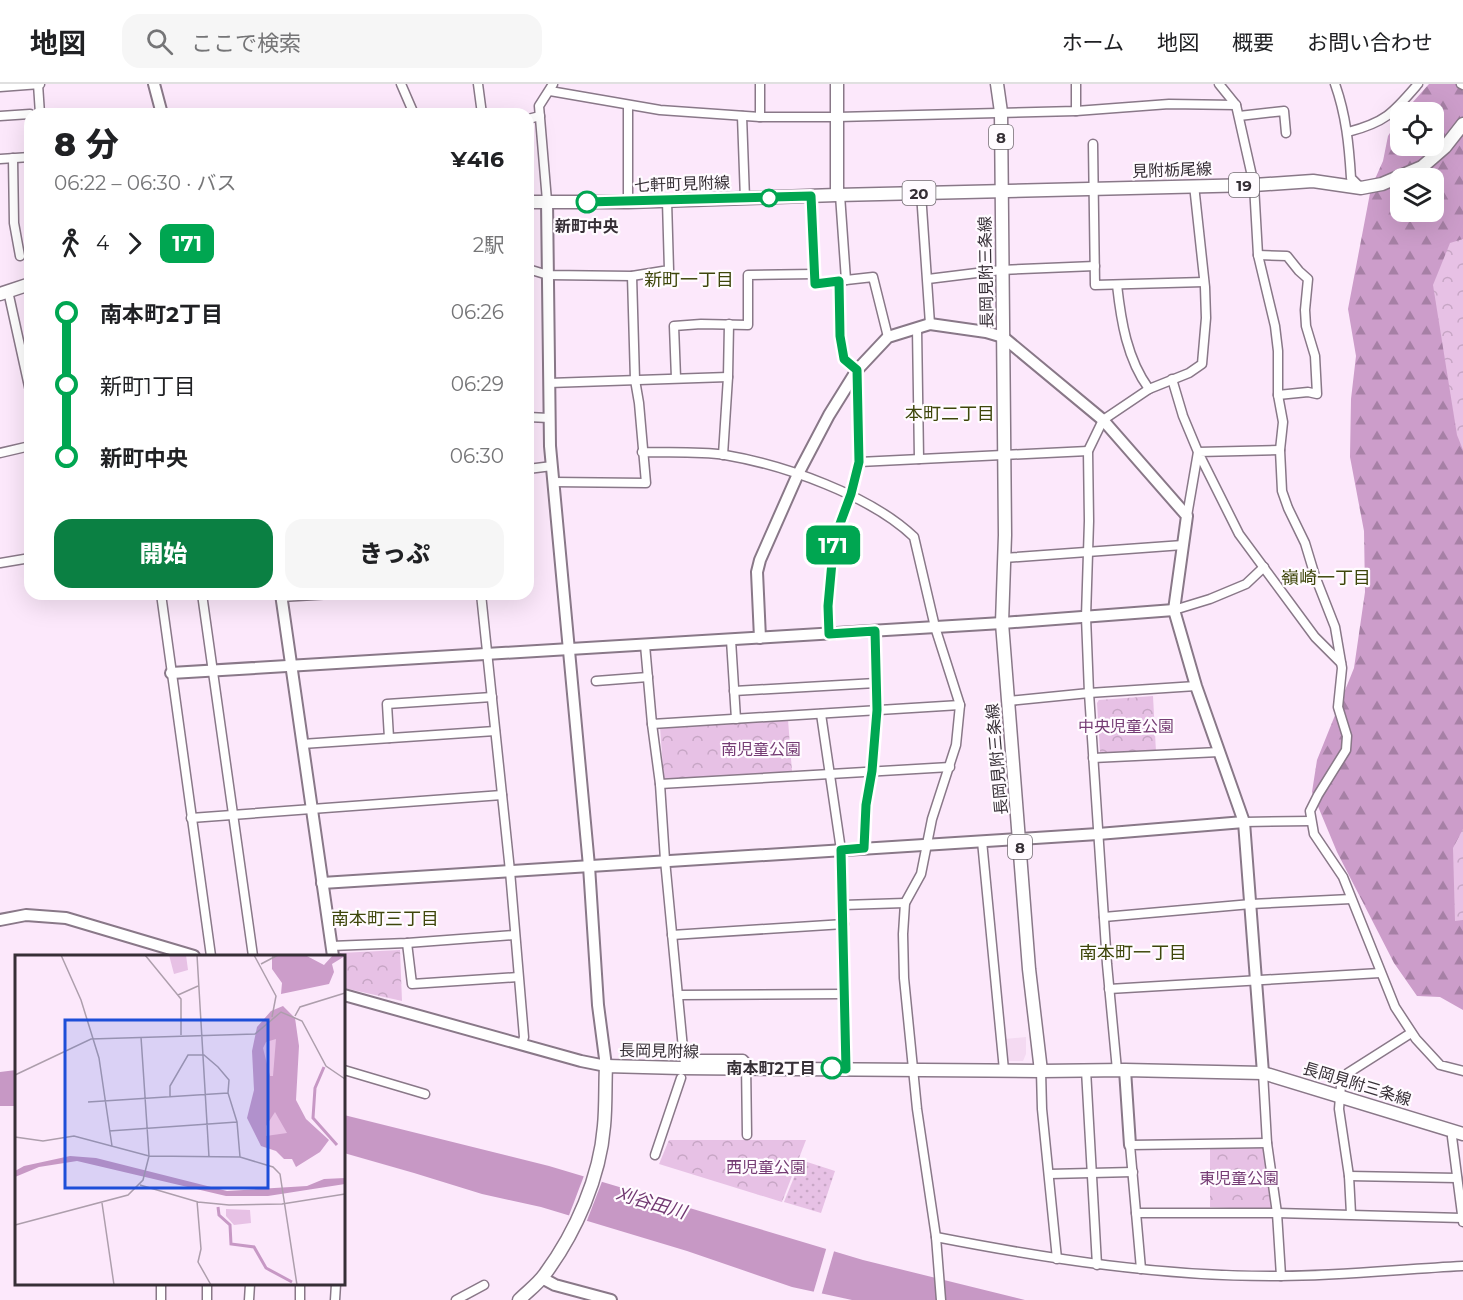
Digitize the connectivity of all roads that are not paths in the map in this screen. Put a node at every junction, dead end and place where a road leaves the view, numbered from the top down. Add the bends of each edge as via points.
1 (39, 84) edge
2 (154, 84) edge
3 (401, 84) edge
4 (478, 84) edge
5 (760, 84) edge
6 (837, 84) edge
7 (997, 84) edge
8 (1076, 84) edge
9 (1219, 84) edge
10 (1335, 84) edge
11 (1418, 84) edge
12 (0, 87) edge
13 (551, 87) edge
14 (628, 105) junction
15 (1236, 105) junction
16 (40, 108) edge
17 (160, 108) edge
18 (411, 108) edge
19 (481, 108) edge
20 (1076, 111) junction
21 (1001, 112) junction
22 (24, 114) edge
23 (0, 116) edge
24 (742, 116) junction
25 (540, 117) junction
26 (760, 117) junction
27 (837, 117) junction
28 (1239, 117) junction
29 (534, 118) edge
30 (1463, 124) edge
31 (1348, 132) junction
32 (1286, 133) dead end
33 (1093, 144) dead end
34 (24, 157) edge
35 (13, 158) junction
36 (0, 159) edge
37 (1194, 185) junction
38 (1254, 185) junction
39 (1361, 188) junction
40 (1094, 189) junction
41 (1001, 190) junction
42 (921, 193) junction
43 (839, 195) junction
44 (811, 196) junction
45 (745, 198) junction
46 (547, 201) junction
47 (668, 201) junction
48 (534, 202) edge
49 (628, 202) junction
50 (1258, 255) junction
51 (20, 256) dead end
52 (1095, 266) junction
53 (1001, 270) junction
54 (534, 271) edge
55 (815, 274) junction
56 (548, 275) junction
57 (632, 276) junction
58 (928, 279) junction
59 (842, 280) junction
60 (1204, 282) junction
61 (1118, 285) junction
62 (24, 286) edge
63 (4, 293) edge
64 (729, 324) junction
65 (930, 324) junction
66 (917, 328) junction
67 (888, 337) junction
68 (1004, 338) junction
69 (24, 361) edge
70 (857, 370) junction
71 (728, 377) junction
72 (676, 378) junction
73 (635, 380) junction
74 (1172, 380) junction
75 (549, 383) junction
76 (1149, 388) junction
77 (1278, 395) junction
78 (534, 417) edge
79 (549, 418) junction
80 (1103, 420) junction
81 (24, 447) edge
82 (1280, 450) junction
83 (1088, 451) junction
84 (642, 452) junction
85 (1198, 452) junction
86 (0, 453) edge
87 (723, 455) junction
88 (1004, 455) junction
89 (919, 459) junction
90 (859, 462) junction
91 (552, 466) junction
92 (534, 468) edge
93 (798, 474) junction
94 (553, 482) junction
95 (851, 494) junction
96 (1187, 516) junction
97 (1183, 545) junction
98 (1089, 550) junction
99 (1004, 558) junction
100 (24, 559) edge
101 (0, 562) edge
102 (1264, 567) junction
103 (162, 600) edge
104 (203, 600) edge
105 (282, 600) edge
106 (482, 600) edge
107 (1174, 609) junction
108 (1086, 617) junction
109 (1002, 623) junction
110 (934, 627) junction
111 (875, 631) junction
112 (829, 634) junction
113 (760, 638) junction
114 (730, 640) junction
115 (645, 645) junction
116 (570, 650) junction
117 (488, 654) junction
118 (1341, 663) junction
119 (291, 666) junction
120 (213, 671) junction
121 (171, 673) junction
122 (648, 677) junction
123 (596, 681) dead end
124 (876, 683) junction
125 (1197, 686) junction
126 (734, 691) junction
127 (1089, 693) junction
128 (492, 697) junction
129 (1009, 701) junction
130 (960, 705) junction
131 (877, 710) junction
132 (821, 714) junction
133 (736, 719) junction
134 (652, 724) junction
135 (495, 731) junction
136 (389, 738) junction
137 (302, 744) junction
138 (1219, 752) junction
139 (1093, 758) junction
140 (950, 767) junction
141 (872, 771) junction
142 (831, 775) junction
143 (660, 784) junction
144 (502, 795) junction
145 (311, 809) junction
146 (233, 815) junction
147 (191, 818) junction
148 (1244, 822) junction
149 (1311, 822) junction
150 (1098, 834) junction
151 (1019, 838) junction
152 (982, 841) junction
153 (926, 844) junction
154 (864, 848) junction
155 (841, 850) junction
156 (665, 860) junction
157 (590, 866) junction
158 (510, 871) junction
159 (322, 883) junction
160 (1351, 899) junction
161 (905, 903) junction
162 (1251, 904) junction
163 (843, 905) junction
164 (1104, 917) junction
165 (0, 920) edge
166 (844, 924) junction
167 (514, 935) junction
168 (672, 935) junction
169 (407, 943) junction
170 (332, 951) edge
171 (187, 955) edge
172 (211, 955) edge
173 (253, 955) edge
174 (1380, 973) junction
175 (518, 977) junction
176 (1256, 979) junction
177 (1109, 989) junction
178 (844, 994) junction
179 (345, 995) edge
180 (678, 995) junction
181 (1411, 1033) junction
182 (522, 1044) junction
183 (606, 1066) junction
184 (746, 1068) junction
185 (846, 1069) junction
186 (914, 1069) junction
187 (1004, 1070) junction
188 (1086, 1070) junction
189 (1121, 1070) junction
190 (345, 1071) edge
191 (1041, 1071) junction
192 (1463, 1071) edge
193 (1263, 1073) junction
194 (681, 1078) dead end
195 (425, 1094) dead end
196 (1341, 1095) junction
197 (1458, 1132) edge
198 (747, 1135) dead end
199 (1267, 1143) junction
200 (1130, 1145) junction
201 (655, 1155) dead end
202 (1132, 1172) junction
203 (1092, 1173) junction
204 (1049, 1174) junction
205 (1349, 1176) junction
206 (1457, 1178) junction
207 (1462, 1196) edge
208 (1136, 1213) junction
209 (1277, 1213) junction
210 (1351, 1214) junction
211 (1463, 1220) edge
212 (936, 1237) junction
213 (1057, 1259) junction
214 (1097, 1265) junction
215 (1463, 1266) edge
216 (1141, 1269) junction
217 (1281, 1276) junction
218 (543, 1277) junction
219 (250, 1285) edge
220 (336, 1285) edge
221 (484, 1285) dead end
222 (249, 1300) edge
223 (335, 1300) edge
224 (456, 1300) edge
225 (519, 1300) edge
226 (611, 1300) edge
227 (941, 1300) edge

1 - 12 street
1 - 16 street
2 - 17 street
3 - 18 street
4 - 19 street
5 - 26 street
6 - 27 main road
7 - 21 main road, 長岡見附三条線 / 8
8 - 20 street
9 - 15 street
10 - 31 street
11 - 31 street via 1395,111 1373,126
13 - 14 street
13 - 25 street via 539,106
14 - 24 street
14 - 49 street
15 - 20 street via 1169,104
15 - 28 street
20 - 21 street
21 - 27 street
21 - 41 main road, 長岡見附三条線 / 8
22 - 23 street
24 - 26 street
24 - 45 street
25 - 29 street
25 - 46 street
26 - 27 street
27 - 43 main road
28 - 32 street via 1284,111
28 - 38 street
30 - 39 main road, 見附栃尾線 / 19 via 1446,147 1422,167 1382,184
31 - 39 street via 1351,178
33 - 40 street
34 - 35 street
35 - 36 street
35 - 51 street via 14,223
37 - 38 main road, 見附栃尾線 / 19
37 - 40 main road, 見附栃尾線 / 19
37 - 60 street
38 - 39 main road, 見附栃尾線 / 19 via 1313,181
38 - 50 street
40 - 41 main road, 見附栃尾線 / 19
40 - 52 street
41 - 42 main road, 20
41 - 53 main road, 長岡見附三条線 / 8
42 - 43 main road, 20
42 - 58 street
43 - 44 main road, 七軒町見附線
43 - 59 street
44 - 45 main road, 七軒町見附線
44 - 55 street
45 - 47 main road, 七軒町見附線
46 - 48 main road, 七軒町見附線
46 - 49 main road, 七軒町見附線
46 - 56 street
47 - 49 main road, 七軒町見附線
47 - 57 street via 669,270
50 - 77 street via 1275,326
50 - 77 street via 1287,256 1308,279 1306,326 1315,356 1317,394
52 - 53 street
52 - 61 street via 1095,285
53 - 58 street
53 - 68 main road, 長岡見附三条線 / 8
54 - 56 street
55 - 59 street via 815,284
55 - 64 street via 748,275 748,325
56 - 57 street
56 - 75 street
57 - 73 street
58 - 65 street
59 - 67 street via 873,277
59 - 70 street via 840,336 844,359
60 - 61 street
60 - 74 street via 1202,364
61 - 76 street via 1126,340
62 - 63 main road
63 - 69 street
64 - 71 street
64 - 72 street via 674,326
65 - 66 street
65 - 68 street
66 - 67 street
66 - 89 street
67 - 70 street
68 - 80 street
68 - 88 main road, 長岡見附三条線 / 8
70 - 90 street
70 - 93 street
71 - 72 street
71 - 87 street
72 - 73 street
73 - 75 street
73 - 84 street
74 - 76 street
74 - 85 street
75 - 79 street
76 - 80 street
77 - 82 street via 1283,422
78 - 79 street
79 - 91 street
80 - 83 street
80 - 96 street
81 - 86 street
82 - 85 street
82 - 118 street via 1282,490 1335,627
83 - 88 street
83 - 98 street
84 - 87 street
84 - 94 street via 645,483
85 - 96 street
85 - 102 street via 1239,534
87 - 93 street
88 - 89 street
88 - 99 main road, 長岡見附三条線 / 8
89 - 90 street
90 - 95 street
91 - 92 street
91 - 94 street
93 - 95 street
93 - 113 street via 757,572
94 - 116 street
95 - 110 street via 914,537
95 - 112 street via 834,540
96 - 97 street
97 - 98 street
97 - 107 street
98 - 99 street
98 - 108 street
99 - 109 main road, 長岡見附三条線 / 8
100 - 101 street
102 - 107 street via 1246,584
102 - 118 street via 1315,637
103 - 121 street
104 - 120 street
105 - 119 street
106 - 117 street
107 - 108 street
107 - 125 street
108 - 109 street
108 - 127 street
109 - 110 street
109 - 129 main road, 長岡見附三条線 / 8
110 - 111 street
110 - 130 street
111 - 112 street
111 - 124 street
112 - 113 street
113 - 114 street
114 - 115 street
114 - 126 street
115 - 116 street
115 - 122 street
116 - 117 street
116 - 157 street
117 - 119 street
117 - 128 street
118 - 149 street via 1338,707 1347,736 1346,750 1310,811
119 - 120 street
119 - 137 street
120 - 121 street
120 - 146 street
121 - 147 street
122 - 123 street
122 - 134 street
124 - 126 street
124 - 131 street
125 - 127 street
125 - 138 street
126 - 133 street
127 - 129 street
127 - 139 street
128 - 135 street
128 - 136 street via 387,704
129 - 151 main road, 長岡見附三条線 / 8
130 - 131 street
130 - 140 street
131 - 132 street
131 - 141 street
132 - 133 street
132 - 142 street
133 - 134 street
134 - 143 street
135 - 136 street
135 - 144 street
136 - 137 street
137 - 145 street
138 - 139 street
138 - 148 street
139 - 150 street
140 - 141 street
140 - 153 street
141 - 142 street
141 - 154 street
142 - 143 street
142 - 155 street
143 - 156 street
144 - 145 street
144 - 158 street
145 - 146 street
145 - 159 street
146 - 147 street
146 - 173 street
147 - 172 street
148 - 149 street
148 - 150 street
148 - 162 street
149 - 160 street via 1314,834 1343,877
150 - 151 street
150 - 164 street
151 - 152 street
151 - 191 main road, 長岡見附三条線 / 8
152 - 153 street
152 - 187 street
153 - 154 street
153 - 161 street via 921,873
154 - 155 street
155 - 156 street
155 - 163 street
156 - 157 street
156 - 168 street
157 - 158 street
157 - 183 street via 598,1005
158 - 159 street
158 - 167 street
159 - 170 street
160 - 162 street
160 - 174 street
161 - 163 street
161 - 186 street via 904,978
162 - 164 street
162 - 176 street
163 - 166 street
164 - 177 street
165 - 171 street via 26,915 66,918
166 - 168 street
166 - 178 street
167 - 169 street
167 - 175 street
168 - 180 street
169 - 170 street
169 - 175 street via 412,984
174 - 176 street
174 - 181 street
175 - 182 street
176 - 177 street
176 - 193 street
177 - 189 street
178 - 180 street
178 - 185 street
179 - 182 street
180 - 184 street via 684,1059 743,1059
181 - 192 street via 1440,1065
181 - 196 street via 1348,1073 1341,1085
182 - 183 street
183 - 184 main road, 長岡見附線
183 - 218 main road, 長岡見附線 via 604,1127 586,1199
184 - 185 main road, 長岡見附線
184 - 198 street
185 - 186 main road, 長岡見附線
186 - 187 main road, 長岡見附線
186 - 212 street
187 - 191 main road, 長岡見附線
188 - 189 main road, 長岡見附三条線
188 - 191 main road, 長岡見附三条線
188 - 203 street
189 - 193 main road, 長岡見附三条線
189 - 200 street
190 - 195 street
191 - 204 street
193 - 196 main road, 長岡見附三条線
193 - 199 street
194 - 201 street
196 - 197 main road, 長岡見附三条線
196 - 205 street
197 - 206 street via 1452,1137
199 - 200 street
199 - 209 street
200 - 202 street
202 - 203 street
202 - 208 street
203 - 204 street
203 - 214 street
204 - 213 street
205 - 206 street
205 - 210 street
206 - 207 street
207 - 211 street
208 - 209 street
208 - 216 street
209 - 210 street
209 - 217 street
210 - 211 street
212 - 213 street
212 - 227 street
213 - 214 street
214 - 216 street
215 - 217 street
216 - 217 street
218 - 225 main road, 長岡見附線
218 - 226 street via 555,1285
219 - 222 street
220 - 223 street
221 - 224 street

